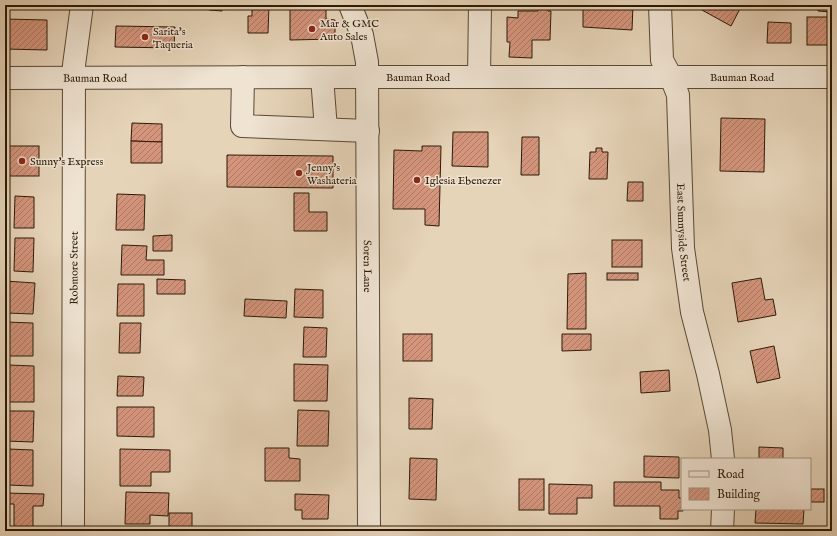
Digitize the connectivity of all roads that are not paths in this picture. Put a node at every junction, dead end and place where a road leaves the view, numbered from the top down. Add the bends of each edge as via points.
1 (82, 5) edge
2 (350, 5) edge
3 (480, 5) edge
4 (660, 5) edge
5 (243, 77) junction
6 (322, 77) junction
7 (367, 77) junction
8 (479, 77) junction
9 (671, 77) junction
10 (832, 77) edge
11 (5, 78) edge
12 (75, 78) junction
13 (326, 129) junction
14 (368, 131) junction
15 (723, 458) edge
16 (723, 510) edge
17 (73, 531) edge
18 (369, 531) edge
19 (722, 531) edge

1 - 12 street, Robmore Street via 75,57
2 - 7 street, Soren Lane via 362,35
3 - 8 street
4 - 9 street, East Sunnyside Street via 662,60
5 - 6 street, Bauman Road
5 - 12 street, Bauman Road
5 - 13 street via 242,126
6 - 7 street, Bauman Road
6 - 13 street
7 - 8 street, Bauman Road
7 - 14 street, Soren Lane
8 - 9 street, Bauman Road
9 - 10 street, Bauman Road
9 - 15 street, East Sunnyside Street via 678,95 682,248 692,312 720,430
11 - 12 street, Bauman Road
12 - 17 street, Robmore Street
13 - 14 street
14 - 18 street, Soren Lane
16 - 19 street

